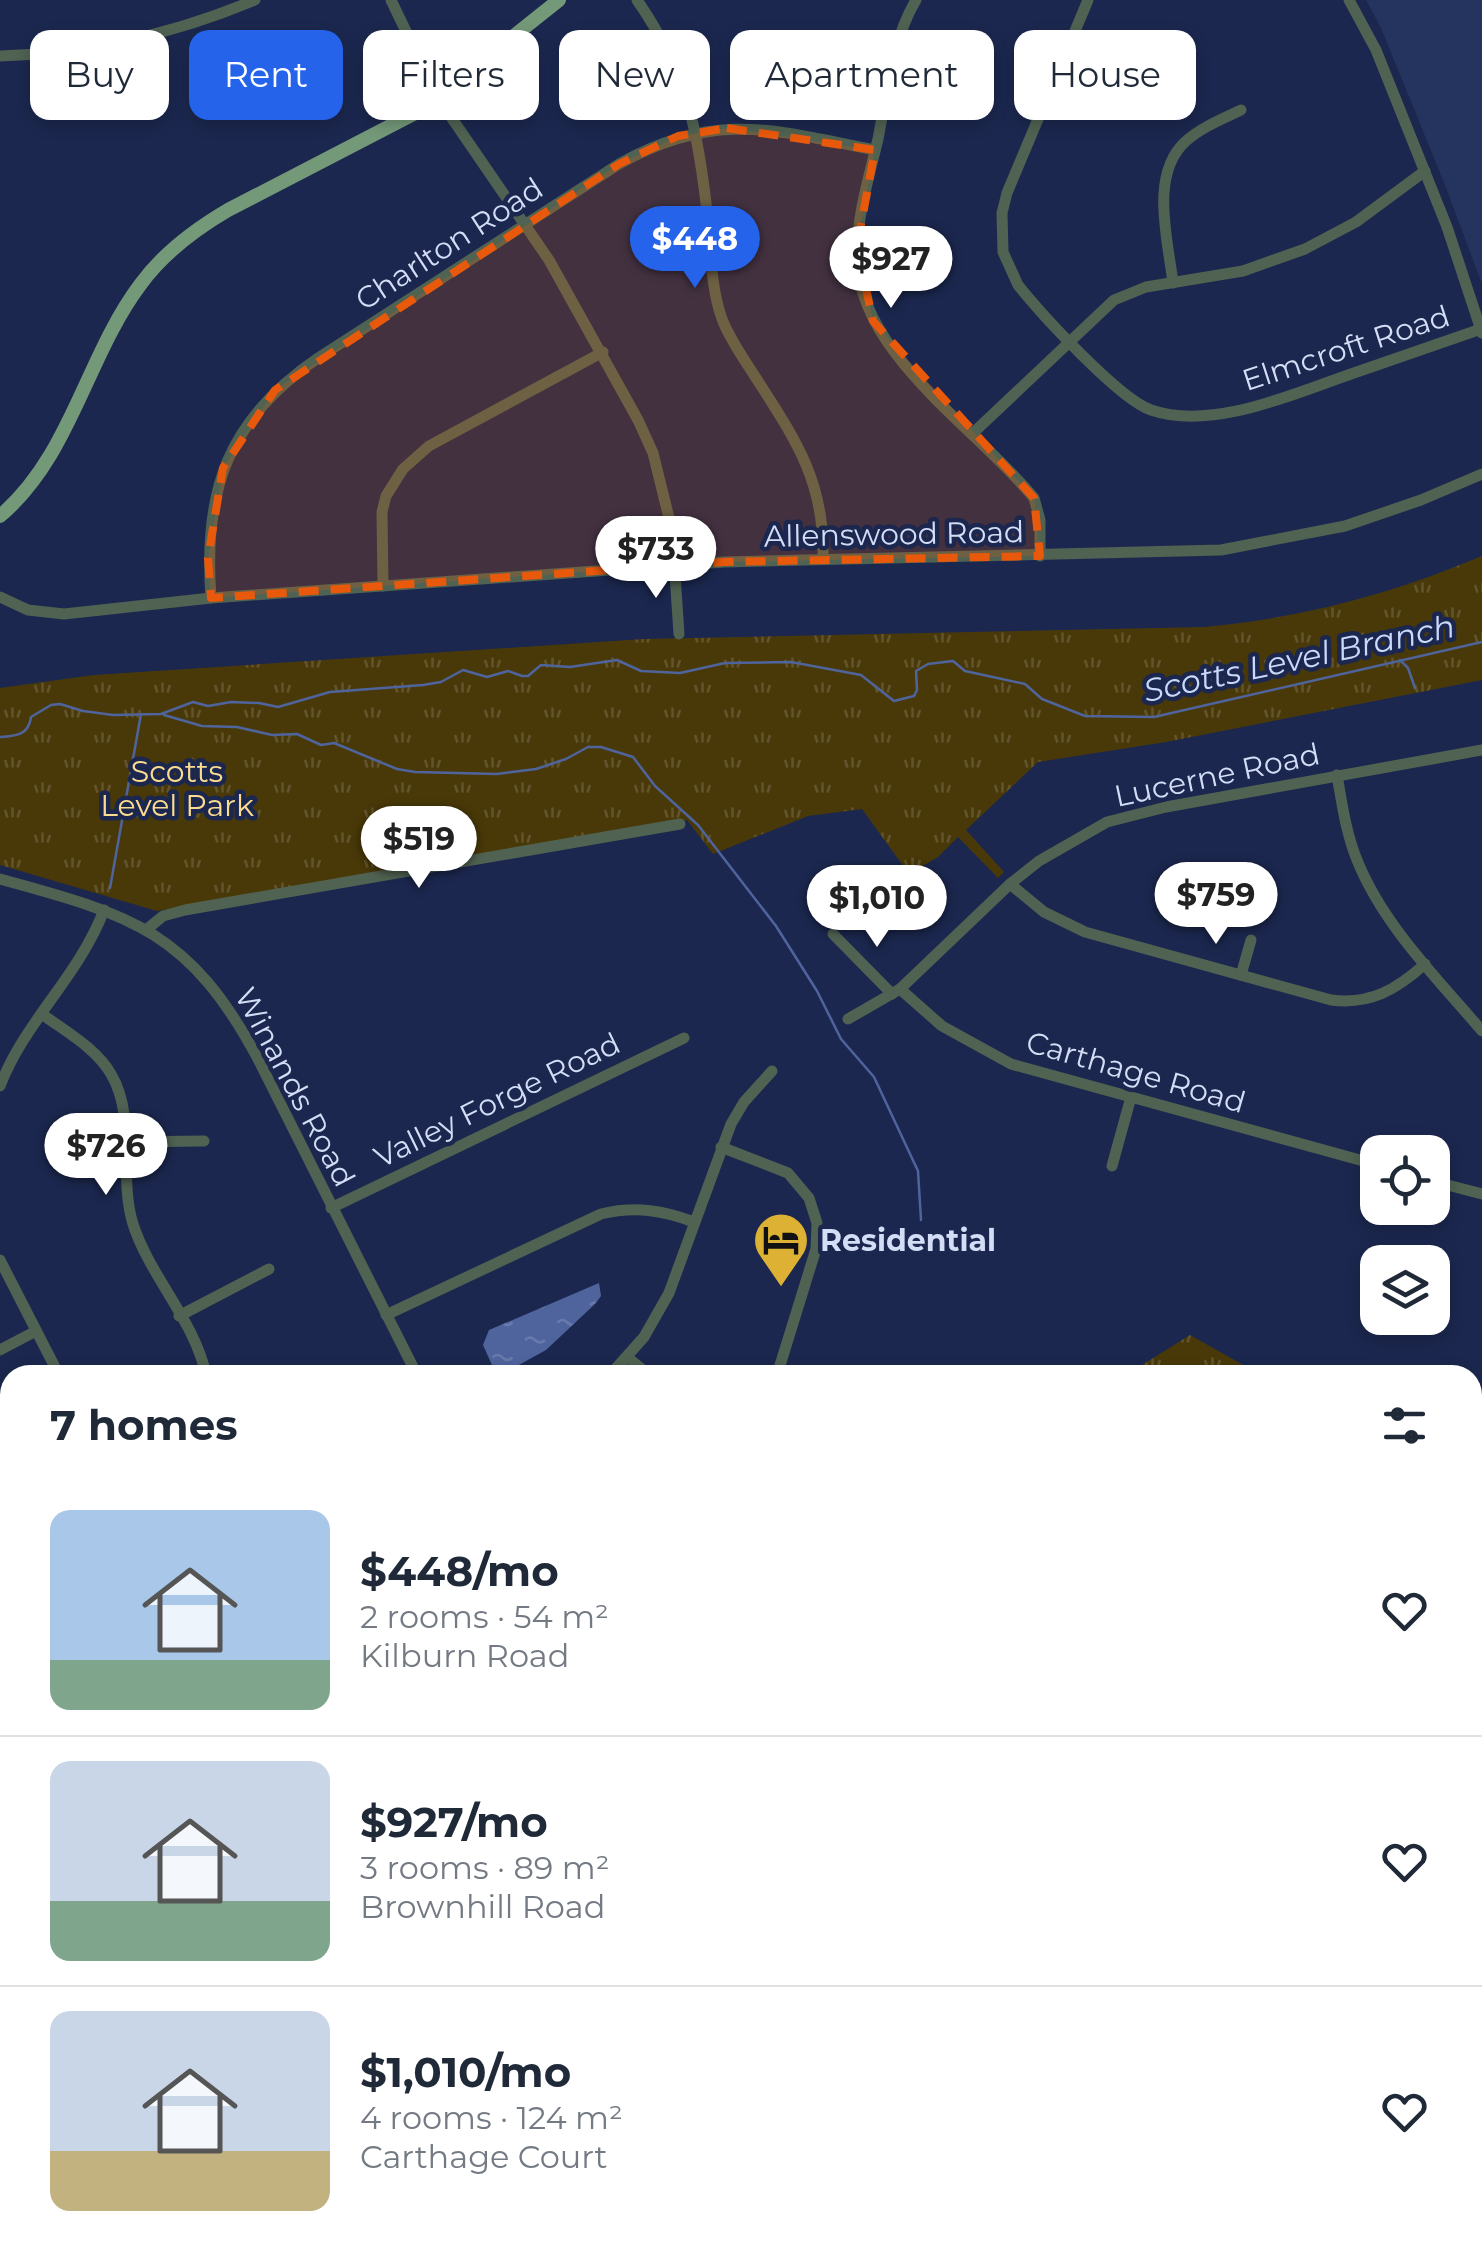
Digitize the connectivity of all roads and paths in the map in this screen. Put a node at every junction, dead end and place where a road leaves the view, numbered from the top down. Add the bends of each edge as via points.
1 (255, 0) edge
2 (391, 0) edge
3 (560, 0) edge
4 (637, 0) edge
5 (916, 0) edge
6 (1080, 0) edge
7 (1088, 0) edge
8 (1349, 0) edge
9 (1077, 24) junction
10 (405, 30) edge
11 (523, 30) edge
12 (0, 56) edge
13 (1240, 110) dead end
14 (403, 120) edge
15 (453, 120) edge
16 (697, 131) junction
17 (875, 150) junction
18 (1425, 172) junction
19 (524, 225) junction
20 (1172, 283) junction
21 (1481, 331) edge
22 (1070, 340) junction
23 (603, 352) junction
24 (972, 434) junction
25 (1482, 474) edge
26 (0, 516) edge
27 (1040, 556) junction
28 (823, 559) junction
29 (674, 566) junction
30 (383, 586) junction
31 (0, 598) edge
32 (211, 598) junction
33 (679, 634) dead end
34 (1482, 750) edge
35 (1337, 775) junction
36 (680, 824) dead end
37 (0, 879) edge
38 (1010, 884) junction
39 (104, 910) junction
40 (146, 930) junction
41 (833, 934) dead end
42 (1251, 940) dead end
43 (1425, 964) junction
44 (1241, 975) junction
45 (896, 991) junction
46 (42, 1014) junction
47 (848, 1020) dead end
48 (1482, 1031) edge
49 (684, 1038) dead end
50 (772, 1072) dead end
51 (0, 1086) edge
52 (1131, 1097) junction
53 (124, 1142) junction
54 (204, 1142) dead end
55 (721, 1147) junction
56 (1360, 1161) edge
57 (1112, 1166) dead end
58 (1450, 1186) edge
59 (1482, 1194) edge
60 (330, 1208) junction
61 (694, 1222) junction
62 (0, 1260) edge
63 (269, 1269) dead end
64 (386, 1315) junction
65 (180, 1316) junction
66 (36, 1331) junction
67 (0, 1350) edge
68 (627, 1357) junction
69 (55, 1365) edge
70 (203, 1365) edge
71 (412, 1365) edge
72 (619, 1365) edge
73 (636, 1365) edge
74 (780, 1365) edge

1 - 12 street via 132,41
2 - 10 street
3 - 11 main road
4 - 16 street via 680,73
5 - 17 street via 903,27
6 - 9 street, Elmcroft Road
7 - 9 street, Elmcroft Road
8 - 18 street via 1370,35
9 - 22 street, Elmcroft Road via 1007,192 1001,232 1018,285
13 - 20 street via 1186,140 1171,162 1164,206
14 - 26 main road via 228,210 167,254 123,312 50,457
15 - 19 street
16 - 17 street, Charlton Road via 756,128
16 - 19 street, Charlton Road via 638,153
16 - 28 street via 722,318 808,463 821,507
17 - 24 street via 857,246 864,301 899,358
18 - 20 street via 1306,250 1244,272
18 - 21 street
19 - 23 street
19 - 32 street, Charlton Road via 307,365 259,407 233,446 216,490
20 - 22 street via 1114,300
21 - 22 street, Elmcroft Road via 1272,402 1195,415 1164,414 1134,402
22 - 24 street
23 - 29 street via 653,453
23 - 30 street via 429,446 403,469 382,512
24 - 27 street via 1034,498
25 - 27 street, Allenswood Road via 1386,514 1289,539 1220,550
27 - 28 street, Allenswood Road
28 - 29 street, Allenswood Road
29 - 30 street, Allenswood Road
29 - 33 street
30 - 32 street, Allenswood Road
31 - 32 street, Allenswood Road via 64,614
34 - 35 street, Lucerne Road
35 - 38 street, Lucerne Road via 1107,822 1063,844
35 - 43 street via 1362,872
36 - 40 street via 184,910
37 - 39 street, Winands Road
38 - 44 street via 1044,912 1085,932
38 - 45 street, Lucerne Road
39 - 40 street, Winands Road
39 - 46 street
40 - 60 street, Winands Road via 184,956 231,1010
41 - 45 street, Carthage Road
42 - 44 street
43 - 44 street via 1389,992 1348,1002
43 - 48 street
45 - 47 street, Lucerne Road
45 - 52 street, Carthage Road via 988,1054
46 - 51 street
46 - 53 street via 109,1070 122,1098
49 - 60 street, Valley Forge Road
50 - 55 street via 744,1102
52 - 56 street, Carthage Road
52 - 57 street
53 - 54 street
53 - 65 street via 133,1223
55 - 61 street
55 - 74 street via 788,1173 809,1198 817,1222 816,1250
58 - 59 street
60 - 64 street, Winands Road
61 - 64 street via 654,1210 601,1214
61 - 68 street via 669,1293
62 - 66 street
63 - 65 street
64 - 71 street, Winands Road
65 - 70 street
66 - 67 street
66 - 69 street
68 - 72 street
68 - 73 street

